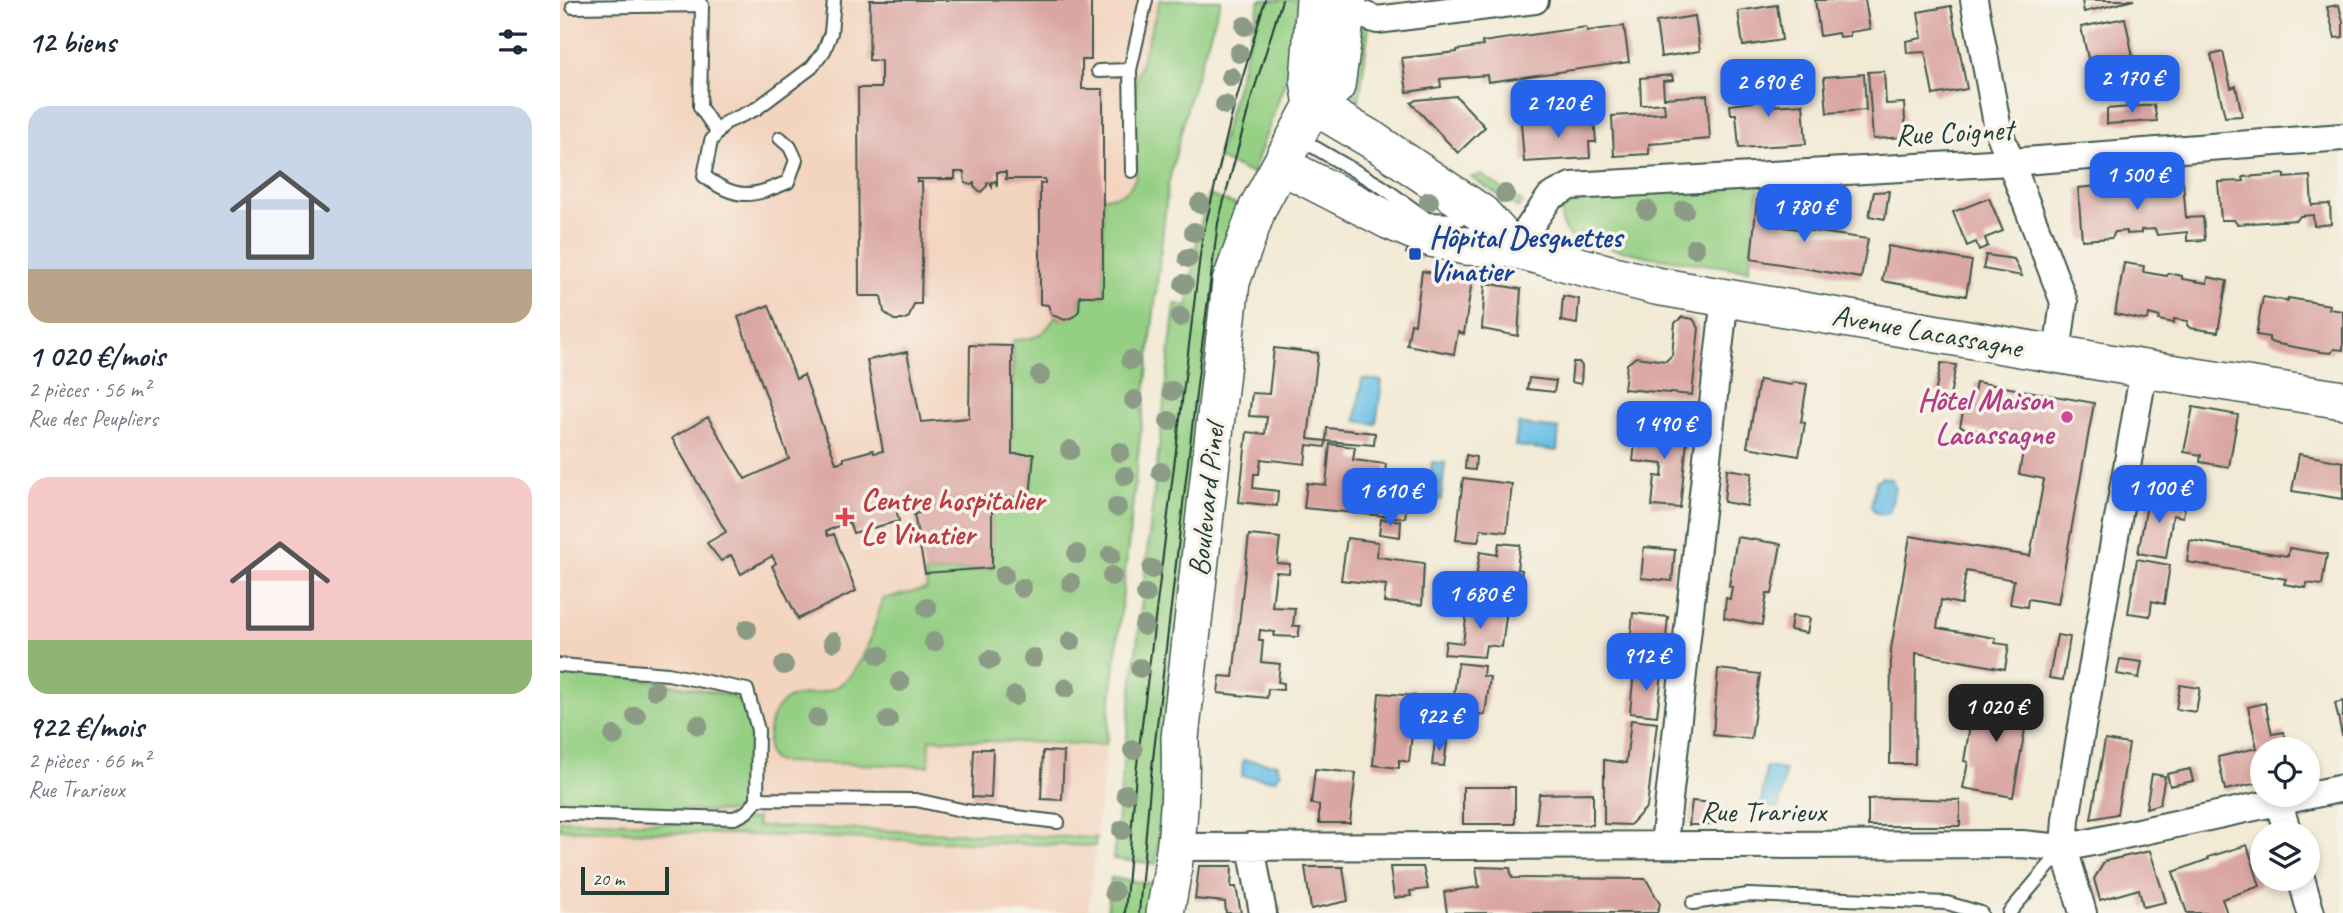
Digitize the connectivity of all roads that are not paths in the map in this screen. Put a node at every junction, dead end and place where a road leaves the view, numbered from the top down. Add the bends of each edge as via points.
1 (834, 0) edge
2 (1146, 0) edge
3 (1535, 0) edge
4 (1974, 0) edge
5 (1337, 3) edge
6 (569, 4) edge
7 (1130, 70) junction
8 (1098, 71) dead end
9 (1313, 105) junction
10 (718, 132) junction
11 (2343, 137) edge
12 (780, 138) dead end
13 (1289, 151) junction
14 (2010, 162) junction
15 (1132, 171) dead end
16 (1481, 213) junction
17 (1514, 249) junction
18 (1725, 296) junction
19 (2057, 353) junction
20 (2144, 369) junction
21 (2343, 400) edge
22 (560, 665) edge
23 (2343, 788) edge
24 (2320, 793) edge
25 (757, 799) junction
26 (2251, 807) edge
27 (560, 813) edge
28 (1058, 822) dead end
29 (1664, 844) junction
30 (1251, 846) junction
31 (1176, 847) junction
32 (2064, 848) junction
33 (2305, 891) edge
34 (1693, 903) dead end
35 (1165, 913) edge
36 (1263, 913) edge
37 (1981, 913) edge
38 (2009, 913) edge
39 (2083, 913) edge
40 (2311, 913) edge

1 - 10 lane via 831,33 812,66 755,109 724,123
2 - 7 lane
3 - 5 street via 1377,20
4 - 14 street via 1998,129
5 - 9 main road via 1310,80
6 - 10 lane via 702,5 700,107
7 - 8 lane
7 - 15 lane
9 - 13 main road, Boulevard Pinel
9 - 16 main road
10 - 12 lane via 711,141 704,176 733,194 762,193 788,182 796,160
11 - 14 street, Rue Coignet
13 - 16 lane via 1381,186 1427,219 1456,220
13 - 17 main road, Avenue Lacassagne via 1390,221 1465,246
13 - 31 main road, Boulevard Pinel via 1253,218 1231,282 1180,738
14 - 17 street, Rue Coignet via 1571,186 1550,197
14 - 19 street via 2064,302
16 - 17 main road
17 - 18 main road, Avenue Lacassagne via 1656,286
18 - 19 main road, Avenue Lacassagne
18 - 29 street
19 - 20 main road, Avenue Lacassagne
20 - 21 main road, Avenue Lacassagne
20 - 32 street
22 - 25 lane via 668,674 747,691 758,730
23 - 24 street, Rue Trarieux
25 - 27 lane via 752,808 733,818
25 - 28 lane via 916,800
26 - 32 street, Rue Trarieux
29 - 30 street, Rue Trarieux
29 - 32 street, Rue Trarieux via 2022,844
30 - 31 street, Rue Trarieux
30 - 36 street
31 - 35 main road, Boulevard Pinel
32 - 38 lane
32 - 39 street
33 - 40 street
34 - 37 lane via 1748,895 1947,903

